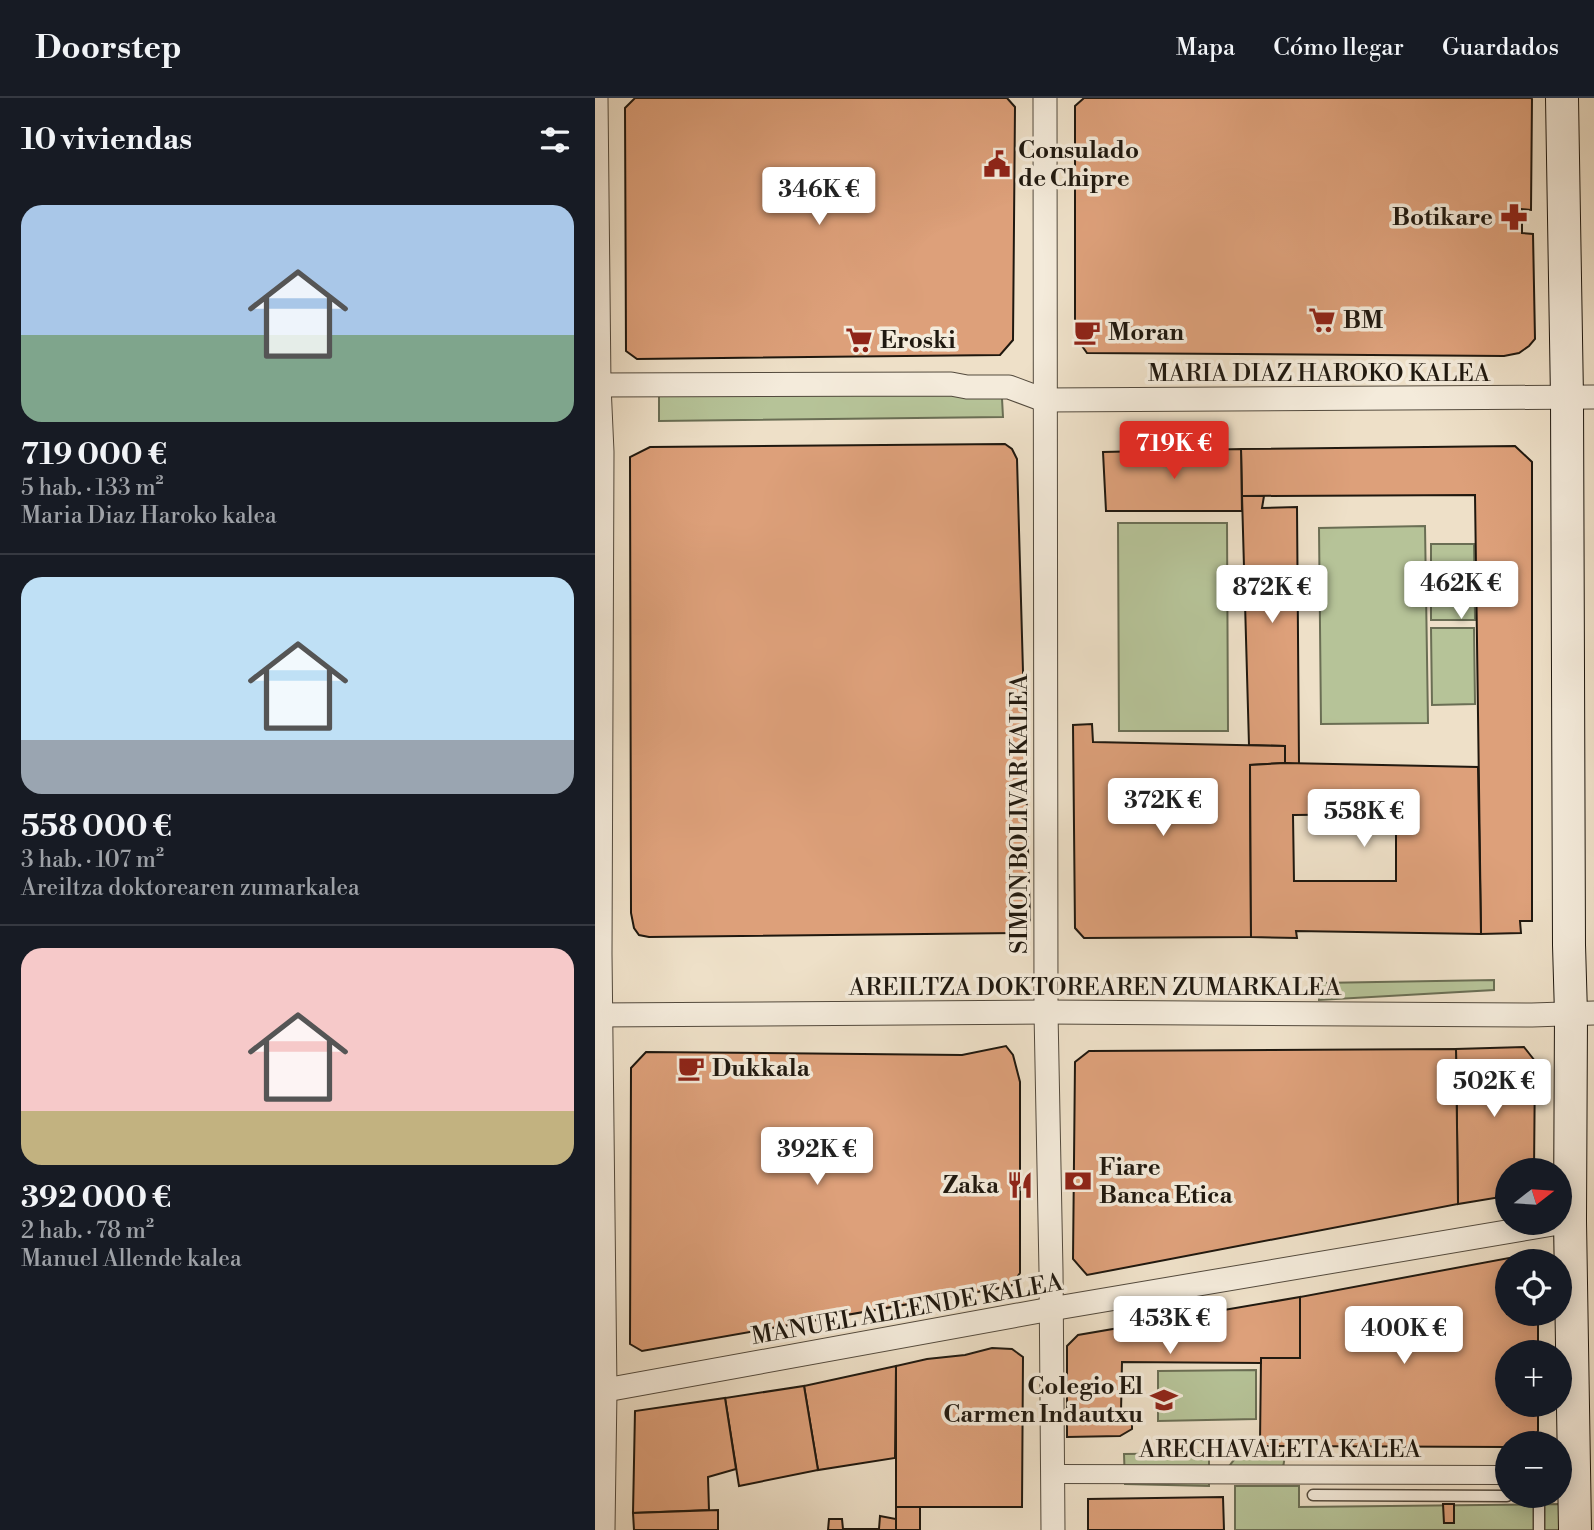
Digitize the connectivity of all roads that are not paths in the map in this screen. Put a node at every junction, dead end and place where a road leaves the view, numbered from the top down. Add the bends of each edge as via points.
1 (596, 98) edge
2 (1045, 98) edge
3 (1562, 98) edge
4 (597, 385) edge
5 (1581, 398) edge
6 (1044, 400) junction
7 (1045, 1012) junction
8 (1583, 1013) edge
9 (598, 1015) edge
10 (1569, 1158) edge
11 (1495, 1234) edge
12 (1563, 1236) edge
13 (1051, 1309) junction
14 (600, 1391) edge
15 (1566, 1431) edge
16 (1054, 1474) junction
17 (1495, 1475) edge
18 (1313, 1495) dead end
19 (1495, 1496) edge
20 (1539, 1508) edge
21 (1571, 1508) edge
22 (603, 1530) edge
23 (1053, 1530) edge
24 (1539, 1530) edge
25 (1575, 1530) edge

1 - 4 street
2 - 6 street, SIMON BOLIVAR KALEA
3 - 5 main road
4 - 6 street via 951,384 1009,387
4 - 9 street via 602,452
5 - 6 street, MARIA DIAZ HAROKO KALEA
5 - 8 main road via 1569,945
6 - 7 street, SIMON BOLIVAR KALEA
7 - 8 street, AREILTZA DOKTOREAREN ZUMARKALEA
7 - 9 street, AREILTZA DOKTOREAREN ZUMARKALEA
7 - 13 street, SIMON BOLIVAR KALEA
8 - 10 main road
9 - 14 street
11 - 13 street, MANUEL ALLENDE KALEA
12 - 15 main road
13 - 14 street, MANUEL ALLENDE KALEA
13 - 16 street, SIMON BOLIVAR KALEA
14 - 22 street
16 - 17 street, ARECHAVALETA KALEA
16 - 23 street, SIMON BOLIVAR KALEA
18 - 19 lane
20 - 24 lane
21 - 25 main road

